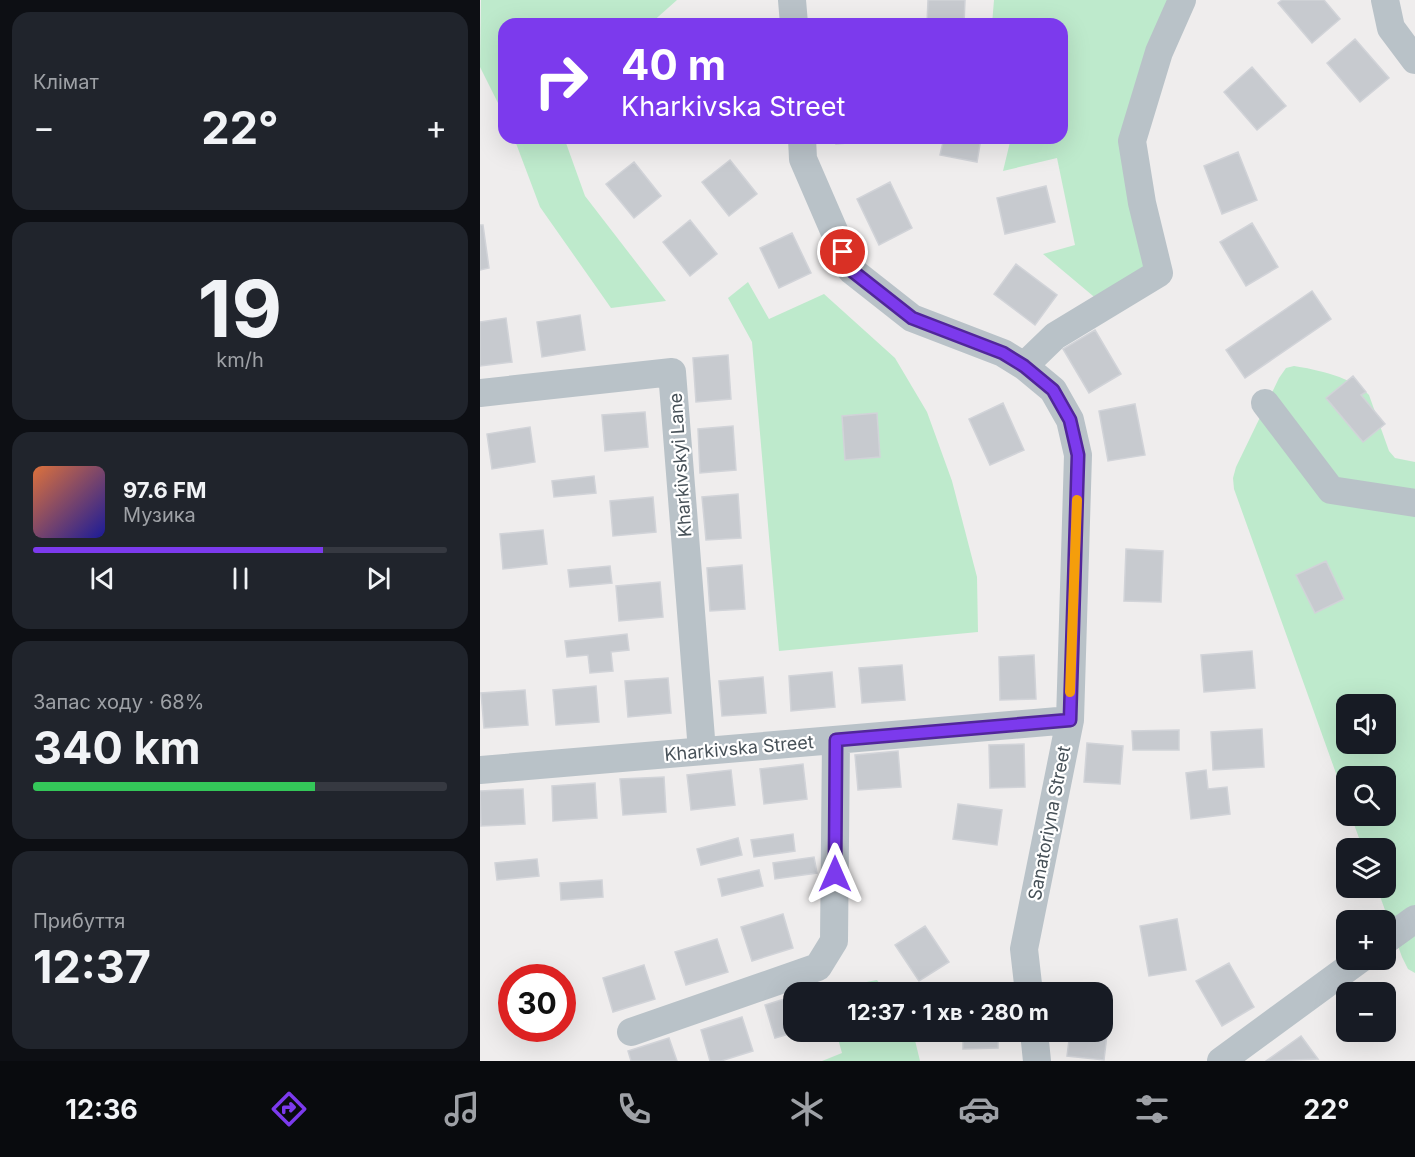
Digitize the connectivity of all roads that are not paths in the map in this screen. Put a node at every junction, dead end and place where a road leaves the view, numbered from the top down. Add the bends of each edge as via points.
1 (792, 0) edge
2 (1182, 0) edge
3 (1385, 0) edge
4 (794, 18) edge
5 (1415, 60) edge
6 (802, 144) edge
7 (1024, 366) junction
8 (480, 393) edge
9 (1265, 403) dead end
10 (1415, 503) edge
11 (1070, 720) junction
12 (836, 740) junction
13 (702, 751) junction
14 (480, 770) edge
15 (1415, 920) edge
16 (1396, 933) edge
17 (1345, 970) edge
18 (1028, 982) edge
19 (632, 1032) dead end
20 (1035, 1042) edge
21 (1037, 1061) edge
22 (1221, 1061) edge

1 - 4 street
2 - 7 street via 1160,52 1132,141 1159,273 1055,336
3 - 5 street via 1391,28
6 - 7 street, Sanatoriyna Street via 803,159 851,270 912,318 1003,353
7 - 11 street, Sanatoriyna Street via 1053,390 1070,420 1078,455
8 - 13 street, Kharkivskyi Lane via 672,372
9 - 10 street via 1331,490
11 - 12 street, Kharkivska Street
11 - 18 street, Sanatoriyna Street via 1024,949
12 - 13 street, Kharkivska Street
12 - 19 street via 834,941 818,967
13 - 14 street, Kharkivska Street
15 - 16 street
17 - 22 street
20 - 21 street

